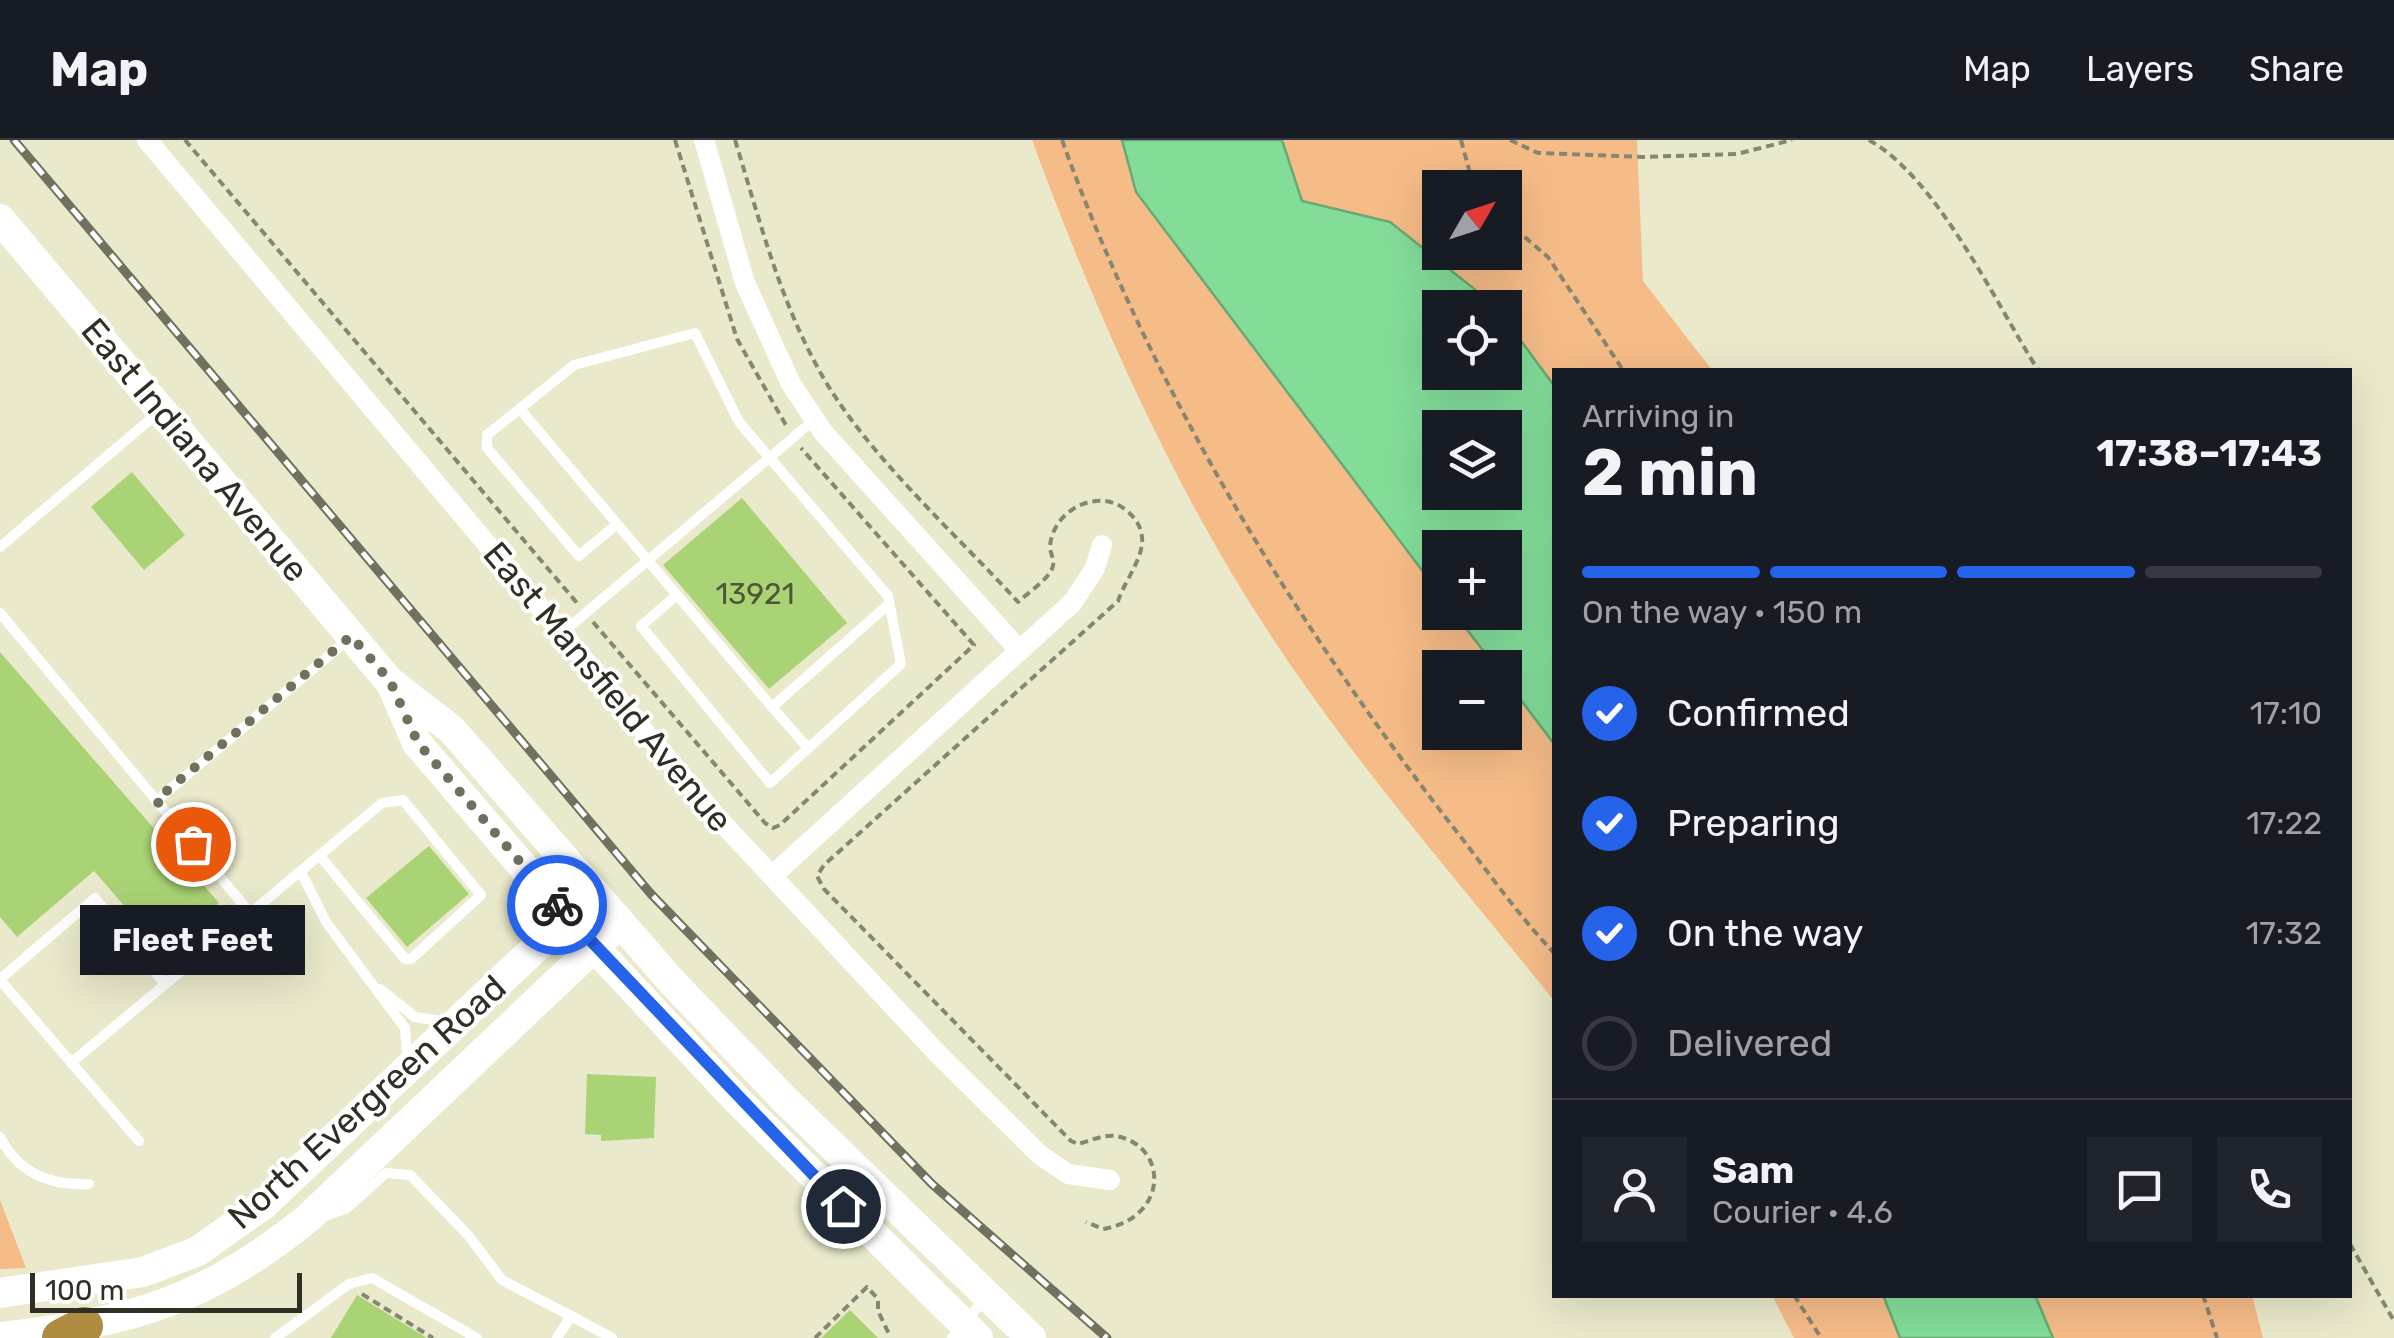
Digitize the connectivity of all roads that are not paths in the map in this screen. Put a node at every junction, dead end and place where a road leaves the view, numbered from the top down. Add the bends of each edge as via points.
1 (148, 140) edge
2 (704, 140) edge
3 (0, 219) edge
4 (520, 409) junction
5 (162, 410) junction
6 (814, 420) junction
7 (768, 461) junction
8 (617, 524) junction
9 (1102, 545) dead end
10 (0, 548) edge
11 (649, 562) junction
12 (678, 595) junction
13 (889, 604) junction
14 (0, 614) edge
15 (562, 632) junction
16 (351, 636) junction
17 (1020, 651) junction
18 (390, 681) junction
19 (772, 707) junction
20 (808, 748) junction
21 (156, 800) junction
22 (320, 856) junction
23 (301, 872) junction
24 (772, 876) junction
25 (594, 893) junction
26 (251, 914) junction
27 (567, 918) junction
28 (620, 922) junction
29 (594, 947) junction
30 (0, 980) edge
31 (166, 984) junction
32 (379, 988) junction
33 (458, 1021) junction
34 (71, 1063) junction
35 (402, 1073) junction
36 (0, 1137) edge
37 (138, 1141) dead end
38 (1110, 1180) dead end
39 (89, 1184) dead end
40 (307, 1219) junction
41 (0, 1293) edge
42 (571, 1316) junction
43 (989, 1331) edge
44 (73, 1332) edge
45 (0, 1337) edge
46 (275, 1338) edge
47 (477, 1338) edge
48 (557, 1338) edge
49 (612, 1338) edge

1 - 15 street, East Mansfield Avenue
2 - 6 street via 745,283
3 - 5 main road, East Indiana Avenue
4 - 7 lane via 574,365 695,333 720,391
4 - 8 lane
4 - 8 lane via 488,436 488,448 579,556
5 - 10 lane
5 - 16 main road, East Indiana Avenue
6 - 7 lane
6 - 17 street
7 - 11 lane
7 - 13 lane
8 - 11 lane
9 - 17 street via 1073,602
11 - 12 lane
11 - 15 lane
12 - 19 lane
12 - 20 lane via 640,626 770,782
13 - 19 lane
13 - 20 lane via 901,664
14 - 21 lane
15 - 24 street, East Mansfield Avenue
16 - 18 main road, East Indiana Avenue
16 - 21 lane
17 - 24 street
18 - 25 main road, East Indiana Avenue via 452,730
18 - 27 main road, East Indiana Avenue via 418,743
19 - 20 lane
21 - 26 lane
22 - 22 lane via 382,803 404,800 481,895 405,959
22 - 23 lane
23 - 26 lane
23 - 32 lane via 326,922
24 - 38 street, East Mansfield Avenue via 1040,1156 1068,1174
25 - 27 main road, North Evergreen Road
25 - 28 main road, East Indiana Avenue
26 - 31 lane
27 - 29 main road, East Indiana Avenue
27 - 33 main road, North Evergreen Road
28 - 29 main road, North Evergreen Road
28 - 43 main road, East Indiana Avenue via 784,1099 987,1296
29 - 40 main road, North Evergreen Road
29 - 43 main road, East Indiana Avenue via 736,1098
30 - 31 lane via 95,898
30 - 34 lane
31 - 34 lane
32 - 33 lane via 428,1022
32 - 35 lane via 408,1036
33 - 35 main road, North Evergreen Road
34 - 37 lane
35 - 41 main road, North Evergreen Road via 263,1205 198,1251 142,1272
36 - 39 lane via 25,1169 59,1186
40 - 42 lane via 347,1208 386,1173 410,1175 502,1280
40 - 44 main road, North Evergreen Road via 211,1286
42 - 48 lane
42 - 49 lane
44 - 45 main road, North Evergreen Road
46 - 47 lane via 349,1284 372,1278

